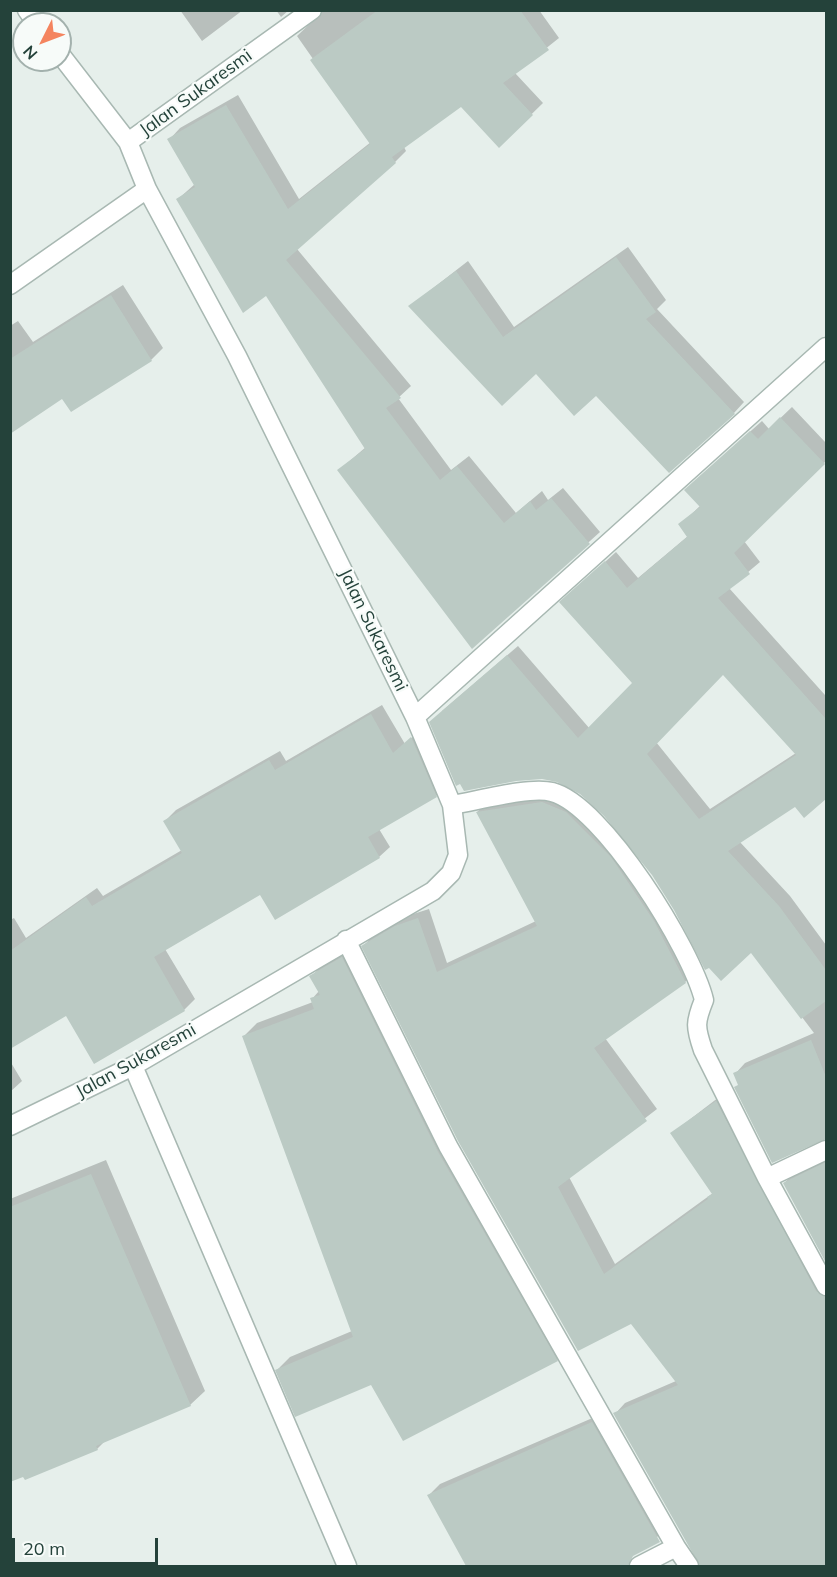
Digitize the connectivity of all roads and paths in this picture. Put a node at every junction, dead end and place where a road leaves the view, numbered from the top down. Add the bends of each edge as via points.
1 (312, 10) edge
2 (72, 70) edge
3 (128, 142) junction
4 (147, 189) junction
5 (10, 285) edge
6 (826, 347) edge
7 (416, 717) junction
8 (452, 805) junction
9 (346, 940) junction
10 (133, 1066) junction
11 (10, 1126) edge
12 (826, 1149) edge
13 (767, 1178) junction
14 (826, 1286) edge
15 (676, 1547) junction
16 (347, 1566) edge
17 (639, 1566) edge
18 (689, 1566) edge

1 - 3 street, Jalan Sukaresmi
2 - 3 street
3 - 4 street, Jalan Sukaresmi
4 - 5 street
4 - 7 street, Jalan Sukaresmi via 237,356
6 - 7 street
7 - 8 street, Jalan Sukaresmi
8 - 9 street, Jalan Sukaresmi via 458,855 451,873 432,891
8 - 13 street via 538,790 570,799 593,819 665,916 698,984 704,1000 696,1017 699,1040
9 - 10 street, Jalan Sukaresmi
9 - 15 street via 448,1146
10 - 11 street, Jalan Sukaresmi
10 - 16 street
12 - 13 street
13 - 14 street
15 - 17 street
15 - 18 street

